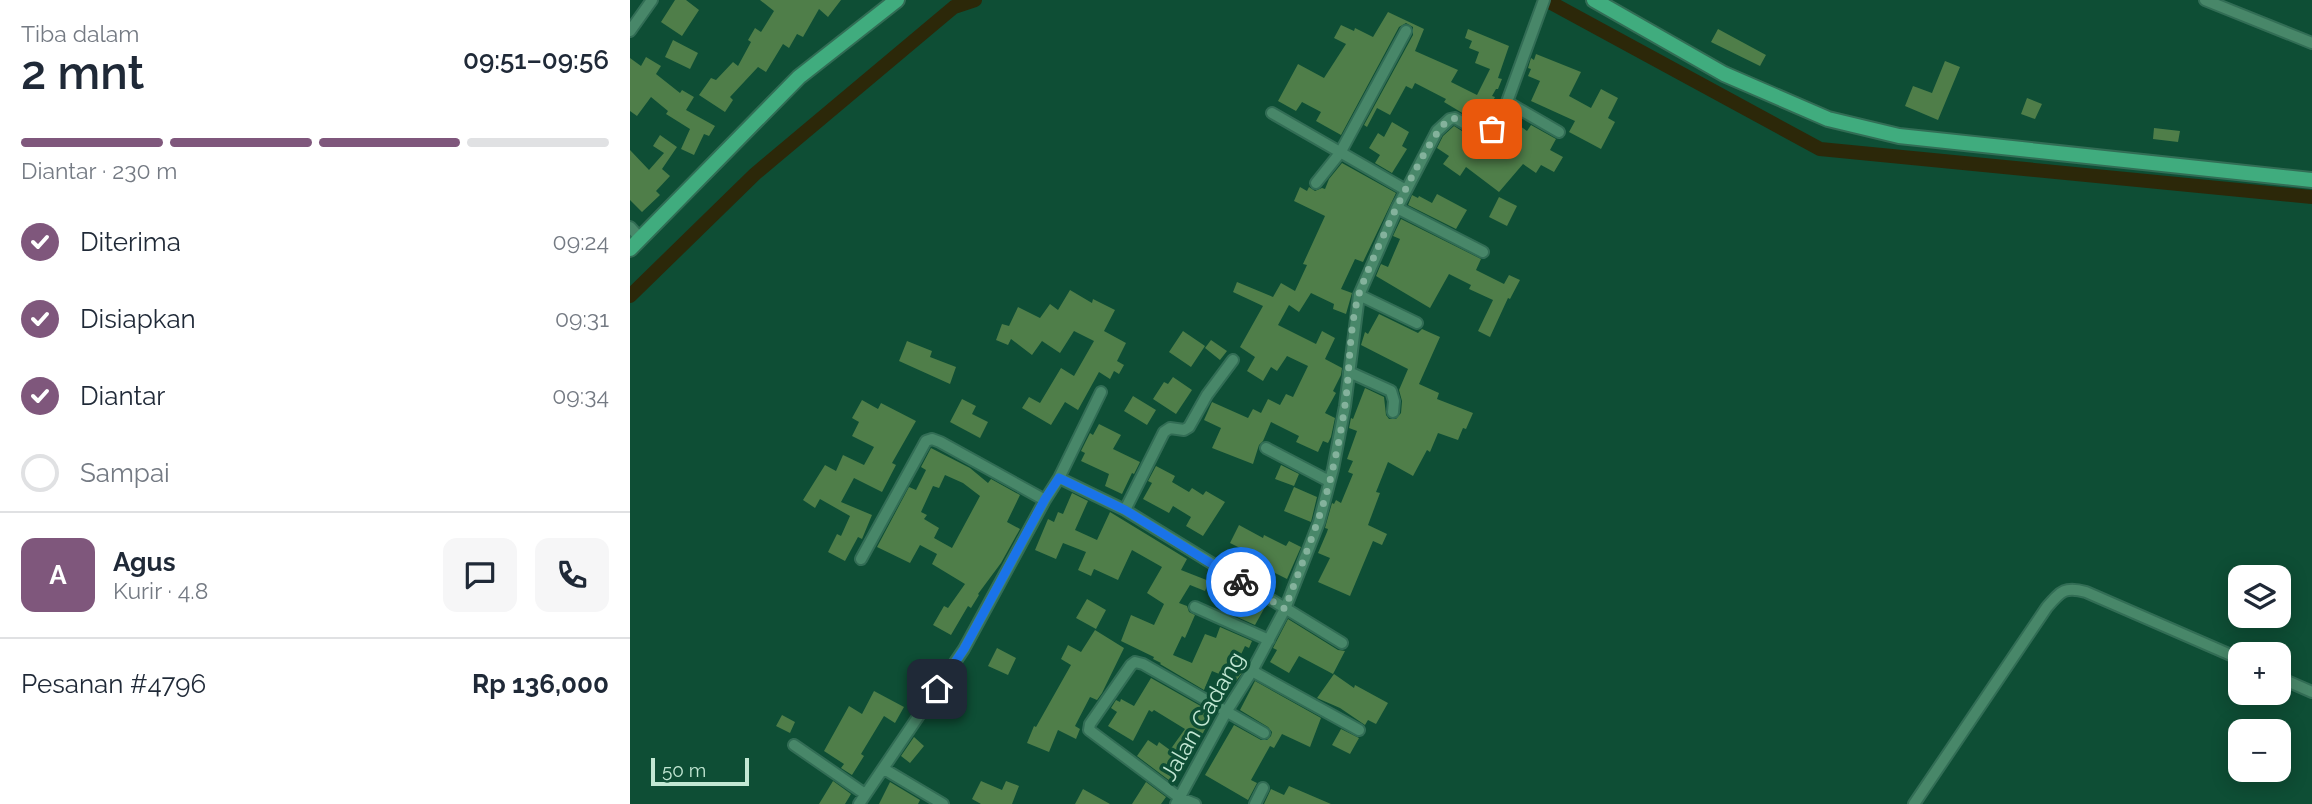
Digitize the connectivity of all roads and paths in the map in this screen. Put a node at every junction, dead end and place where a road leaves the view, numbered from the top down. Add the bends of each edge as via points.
1 (652, 0) edge
2 (897, 0) edge
3 (1594, 0) edge
4 (2205, 0) edge
5 (1542, 4) edge
6 (630, 31) edge
7 (1406, 32) dead end
8 (2312, 43) edge
9 (1507, 102) junction
10 (1272, 113) dead end
11 (1559, 132) dead end
12 (1340, 153) junction
13 (2312, 180) edge
14 (1316, 183) dead end
15 (1406, 190) junction
16 (1397, 208) junction
17 (630, 227) edge
18 (635, 244) edge
19 (1483, 252) dead end
20 (1359, 295) junction
21 (1416, 323) dead end
22 (1233, 360) dead end
23 (1349, 372) junction
24 (1101, 392) dead end
25 (1393, 412) dead end
26 (1266, 448) dead end
27 (1059, 478) junction
28 (1329, 481) junction
29 (1045, 499) junction
30 (1125, 510) junction
31 (861, 559) dead end
32 (1195, 607) dead end
33 (1285, 609) junction
34 (1269, 640) junction
35 (1342, 643) dead end
36 (2228, 654) edge
37 (1252, 671) junction
38 (2291, 683) edge
39 (2312, 692) edge
40 (1226, 712) junction
41 (1359, 730) dead end
42 (1264, 733) dead end
43 (794, 745) dead end
44 (884, 769) junction
45 (1263, 788) dead end
46 (862, 799) edge
47 (1178, 801) edge
48 (943, 804) edge
49 (1195, 804) edge
50 (1255, 804) edge
51 (1914, 804) edge

1 - 6 street
2 - 18 street via 799,77
3 - 13 street via 1724,74 1828,119 1899,136
4 - 8 street
5 - 9 street, Jalan Cadang
7 - 12 street
9 - 11 street
9 - 15 street, Jalan Cadang via 1486,133 1455,118 1445,123
10 - 12 street
12 - 14 street
12 - 15 street
15 - 16 street, Jalan Cadang
16 - 19 street
16 - 20 street, Jalan Cadang
17 - 18 street
20 - 21 street
20 - 23 street, Jalan Cadang
22 - 30 street via 1189,427 1164,432
23 - 25 street via 1391,391
23 - 28 street, Jalan Cadang
24 - 27 street
26 - 28 street
27 - 29 street
27 - 30 street
28 - 33 street, Jalan Cadang via 1319,522
29 - 31 street via 932,439 926,441
29 - 44 street via 964,649
30 - 33 street
32 - 34 street
33 - 34 street, Jalan Cadang
33 - 35 street
34 - 37 street, Jalan Cadang
36 - 51 street via 2086,592 2066,590 2047,607
37 - 40 street, Jalan Cadang
37 - 41 street
38 - 39 street
40 - 42 street
40 - 47 street, Jalan Cadang
40 - 47 street via 1135,662 1090,724 1091,732
43 - 46 street
44 - 46 street
44 - 48 street
45 - 50 street
47 - 49 street

